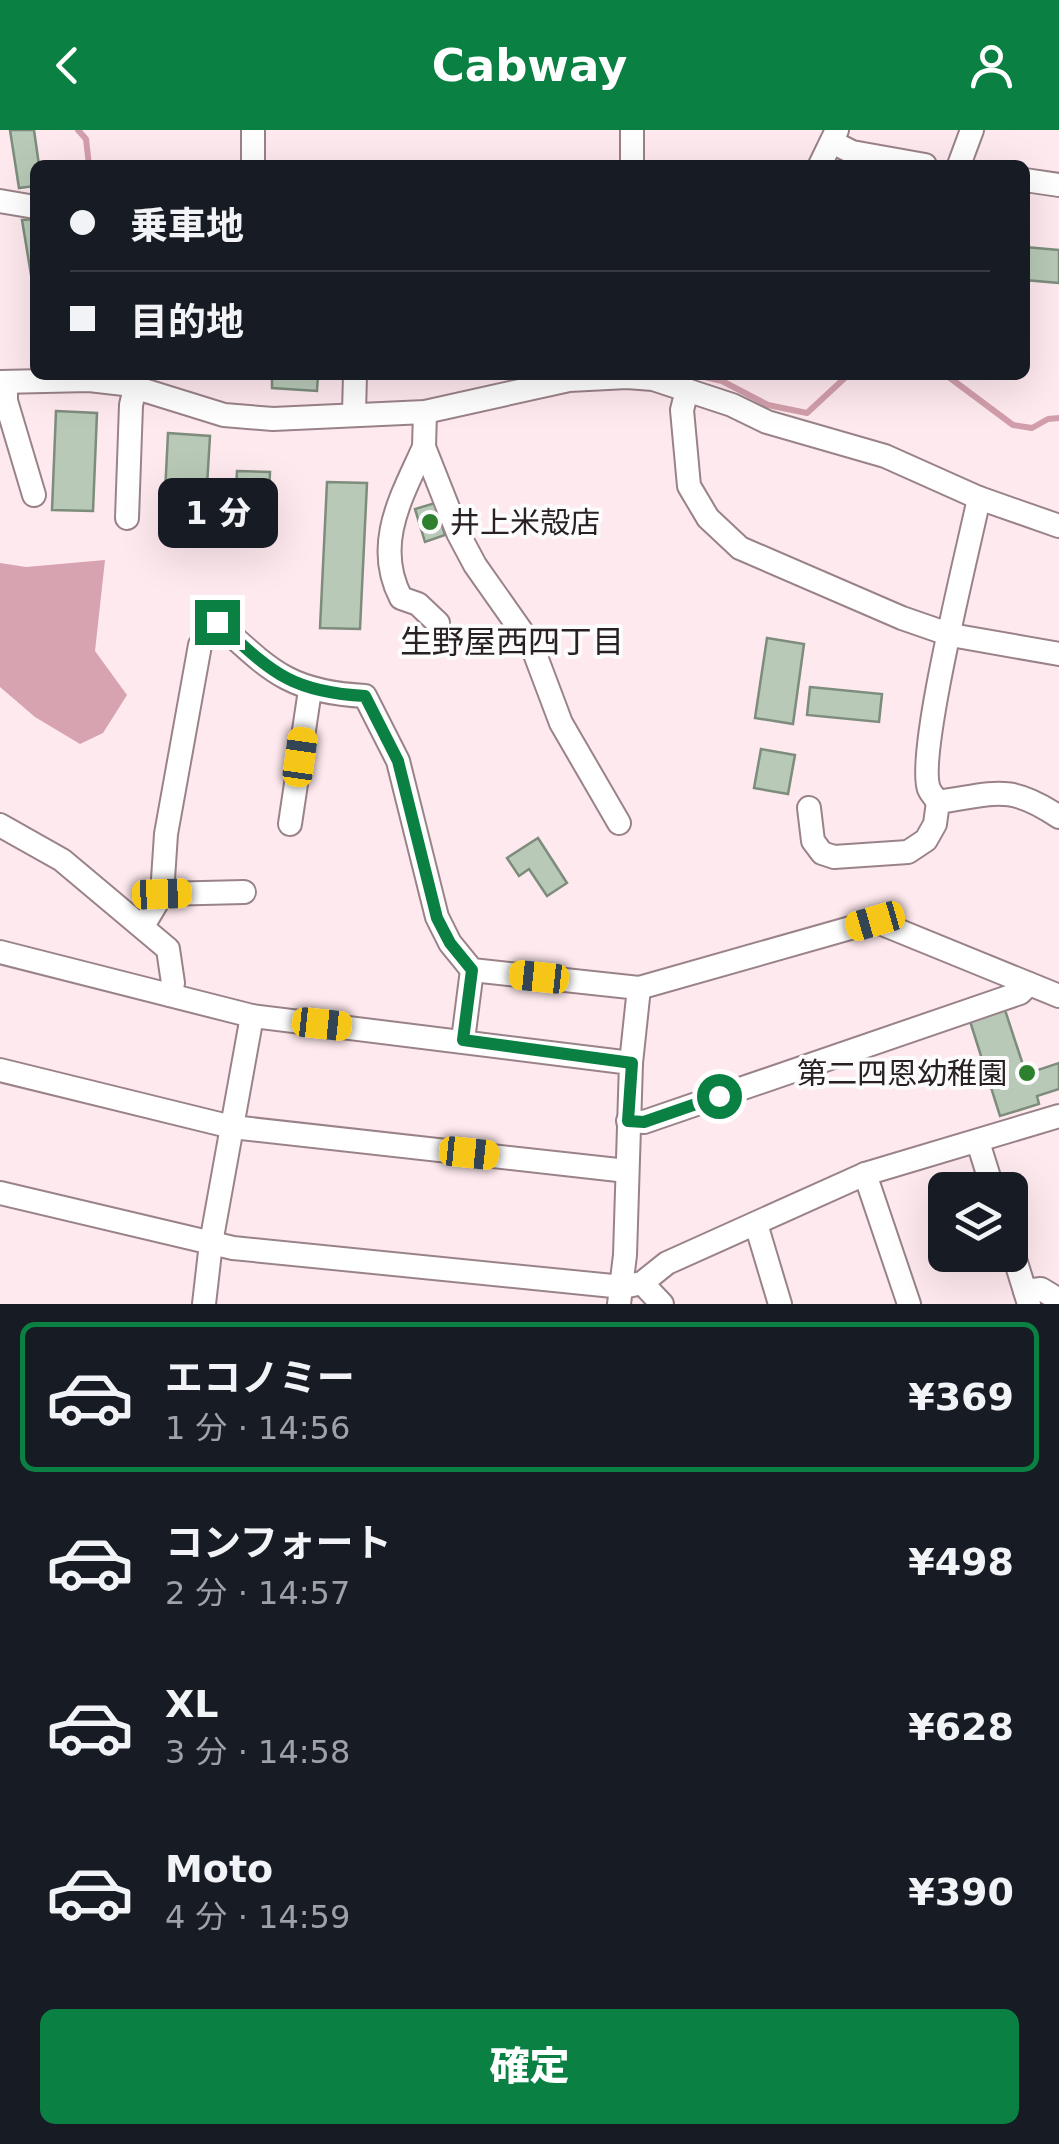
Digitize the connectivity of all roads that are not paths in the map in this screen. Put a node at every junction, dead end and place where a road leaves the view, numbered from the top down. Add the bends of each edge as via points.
1 (253, 130) edge
2 (632, 130) edge
3 (972, 130) edge
4 (834, 136) edge
5 (253, 160) edge
6 (632, 160) edge
7 (822, 160) edge
8 (894, 160) edge
9 (960, 160) edge
10 (1030, 181) edge
11 (1059, 185) edge
12 (0, 201) edge
13 (30, 206) edge
14 (46, 380) edge
15 (354, 380) edge
16 (569, 380) edge
17 (656, 380) edge
18 (3, 382) edge
19 (127, 383) edge
20 (686, 390) junction
21 (425, 412) junction
22 (354, 413) junction
23 (424, 448) junction
24 (34, 495) dead end
25 (979, 498) junction
26 (127, 518) dead end
27 (1059, 526) edge
28 (438, 622) dead end
29 (951, 634) junction
30 (1059, 654) edge
31 (310, 690) junction
32 (938, 802) junction
33 (809, 808) dead end
34 (1059, 818) edge
35 (618, 823) dead end
36 (290, 824) dead end
37 (0, 825) edge
38 (244, 892) dead end
39 (162, 894) junction
40 (143, 926) junction
41 (0, 952) edge
42 (472, 970) junction
43 (1028, 984) junction
44 (639, 988) junction
45 (170, 995) junction
46 (1059, 996) edge
47 (252, 1016) junction
48 (463, 1040) junction
49 (632, 1063) junction
50 (0, 1070) edge
51 (1059, 1116) edge
52 (628, 1121) junction
53 (232, 1128) junction
54 (978, 1142) junction
55 (626, 1170) junction
56 (987, 1172) edge
57 (865, 1174) junction
58 (0, 1193) edge
59 (756, 1224) junction
60 (211, 1243) junction
61 (1019, 1272) edge
62 (628, 1291) edge
63 (1027, 1298) edge
64 (1059, 1300) edge
65 (204, 1304) edge
66 (662, 1304) edge
67 (780, 1304) edge
68 (908, 1304) edge

1 - 5 street
2 - 6 street
3 - 9 street
4 - 7 street
4 - 8 street via 852,152
10 - 11 street
12 - 13 street
14 - 18 street
15 - 22 street
16 - 21 street
17 - 20 street
18 - 24 street
19 - 22 street via 224,415
19 - 26 street
20 - 25 street via 885,456
20 - 29 street via 690,486 708,518 740,548
21 - 22 street
21 - 23 street
23 - 28 street via 390,522 389,544 400,598
23 - 35 street via 474,565 532,646 560,724
25 - 27 street
25 - 29 street
29 - 30 street
29 - 32 street via 928,758 928,787
31 - 36 street
31 - 39 street via 274,674 217,622 200,645 166,834
31 - 42 street via 365,696 398,761 437,918
32 - 33 street via 926,840 908,852 834,857 813,841
32 - 34 street via 1014,792
37 - 40 street via 62,860
38 - 39 street
39 - 40 street
40 - 45 street via 168,949
41 - 45 street
42 - 44 street
42 - 48 street
43 - 44 street via 875,921
43 - 46 street
43 - 52 street via 644,1122
44 - 49 street
45 - 47 street
47 - 48 street
47 - 53 street
48 - 49 street
49 - 52 street
50 - 53 street
51 - 54 street
52 - 55 street
53 - 55 street
53 - 60 street
54 - 56 street
54 - 57 street
55 - 62 street
57 - 59 street
57 - 68 street
58 - 60 street
59 - 62 street via 667,1263
59 - 67 street
60 - 62 street
60 - 65 street
61 - 63 street
62 - 66 street
63 - 64 street via 1041,1288

